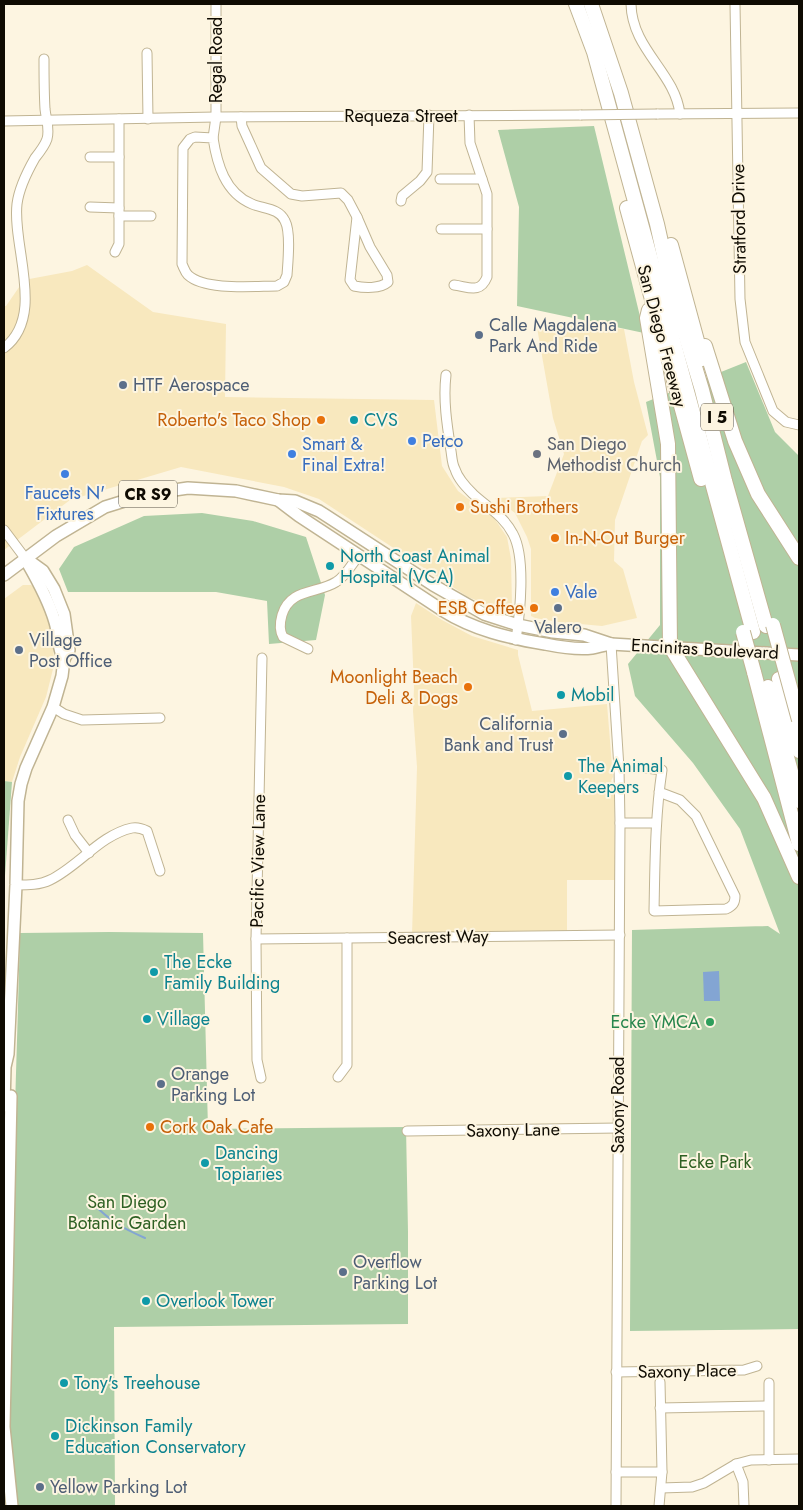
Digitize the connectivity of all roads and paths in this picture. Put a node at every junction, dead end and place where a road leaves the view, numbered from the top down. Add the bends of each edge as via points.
1 (216, 4) edge
2 (567, 4) edge
3 (576, 4) edge
4 (591, 4) edge
5 (601, 4) edge
6 (631, 4) edge
7 (735, 4) edge
8 (147, 53) dead end
9 (44, 60) dead end
10 (737, 113) junction
11 (799, 113) edge
12 (680, 114) junction
13 (429, 116) junction
14 (469, 116) junction
15 (216, 117) junction
16 (241, 117) junction
17 (119, 119) junction
18 (148, 119) junction
19 (48, 120) junction
20 (4, 121) edge
21 (213, 138) junction
22 (90, 157) dead end
23 (119, 157) junction
24 (440, 179) dead end
25 (482, 179) junction
26 (401, 201) dead end
27 (90, 207) dead end
28 (661, 210) junction
29 (119, 212) junction
30 (151, 216) dead end
31 (357, 217) junction
32 (487, 229) junction
33 (442, 230) dead end
34 (115, 252) dead end
35 (454, 285) dead end
36 (651, 300) junction
37 (4, 348) edge
38 (446, 374) dead end
39 (799, 425) edge
40 (278, 500) junction
41 (4, 530) edge
42 (359, 556) junction
43 (25, 558) junction
44 (799, 558) edge
45 (4, 575) edge
46 (518, 625) junction
47 (759, 629) junction
48 (516, 640) junction
49 (611, 644) junction
50 (670, 646) junction
51 (308, 649) dead end
52 (781, 653) junction
53 (799, 655) edge
54 (262, 658) dead end
55 (759, 672) junction
56 (53, 708) junction
57 (160, 718) dead end
58 (799, 720) edge
59 (799, 751) edge
60 (638, 767) dead end
61 (659, 792) junction
62 (799, 801) edge
63 (68, 820) dead end
64 (620, 823) junction
65 (656, 823) junction
66 (799, 844) edge
67 (89, 853) junction
68 (160, 871) dead end
69 (799, 877) edge
70 (16, 885) junction
71 (620, 936) junction
72 (347, 938) junction
73 (256, 940) junction
74 (8, 1054) junction
75 (338, 1077) dead end
76 (261, 1078) dead end
77 (4, 1106) edge
78 (7, 1122) edge
79 (618, 1128) junction
80 (407, 1131) dead end
81 (6, 1224) edge
82 (757, 1366) dead end
83 (616, 1372) junction
84 (660, 1382) dead end
85 (769, 1384) dead end
86 (768, 1406) junction
87 (660, 1408) junction
88 (4, 1427) edge
89 (799, 1459) edge
90 (769, 1460) junction
91 (736, 1464) junction
92 (616, 1472) junction
93 (662, 1472) junction
94 (661, 1488) junction
95 (4, 1500) edge
96 (5, 1506) edge
97 (12, 1506) edge
98 (616, 1506) edge
99 (659, 1506) edge
100 (744, 1506) edge

1 - 15 street, Regal Road
2 - 36 highway, San Diego Freeway / I 5 via 611,145
3 - 47 highway via 594,52
4 - 47 highway via 621,93 702,390
5 - 28 highway, San Diego Freeway / I 5 via 637,118
6 - 12 street via 639,37 670,84
7 - 10 street, Stratford Drive
8 - 18 street
9 - 19 street
10 - 11 street, Requeza Street
10 - 12 street, Requeza Street
10 - 39 street, Stratford Drive via 740,299 745,342 773,411 786,422
12 - 14 street, Requeza Street, bridge
13 - 14 street, Requeza Street
13 - 16 street, Requeza Street
13 - 26 street via 427,172 402,196
14 - 25 street via 470,143
15 - 16 street, Requeza Street
15 - 18 street, Requeza Street
15 - 21 street, Regal Road
16 - 31 street via 261,168 291,194 341,192
17 - 18 street, Requeza Street
17 - 19 street, Requeza Street
17 - 23 street
19 - 20 street, Requeza Street
19 - 37 street via 47,140 30,167 16,204 16,226 26,289 24,314 10,344
21 - 21 street, Regal Road via 190,139 183,148 182,264 187,274 197,280 221,286 277,286 287,275 286,222 279,213 251,204 228,184 217,160
22 - 23 street
23 - 29 street
24 - 25 street
25 - 32 street via 487,194
27 - 29 street
28 - 44 highway via 735,441 758,494
28 - 47 highway, San Diego Freeway / I 5
29 - 30 street
29 - 34 street via 119,244
31 - 31 street via 387,275 388,282 383,286 360,288 350,280
32 - 33 street
32 - 35 street via 487,277 484,284 477,289
36 - 47 highway, San Diego Freeway / I 5
36 - 50 highway via 647,318 668,444
38 - 46 street via 446,414 454,469 473,494 497,513 513,533 518,546 521,567
40 - 42 main road, Encinitas Boulevard / CR S9
40 - 43 main road, Encinitas Boulevard / CR S9 via 236,491 188,488 148,494 105,507
40 - 46 main road, Encinitas Boulevard / CR S9 via 295,501 319,511 460,601 484,614
41 - 43 street
42 - 48 main road, Encinitas Boulevard / CR S9 via 456,619
42 - 51 street via 337,582 296,596 284,609 280,625 283,637
43 - 45 main road, Encinitas Boulevard / CR S9
43 - 56 main road via 46,598 64,659
46 - 48 street
46 - 49 main road, Encinitas Boulevard / CR S9 via 584,635
47 - 52 highway, San Diego Freeway / I 5, bridge
47 - 55 highway, San Diego Freeway / I 5, bridge
47 - 59 highway via 780,679
48 - 49 main road, Encinitas Boulevard / CR S9 via 563,647 590,648
49 - 50 main road, Encinitas Boulevard / CR S9
49 - 64 street, Saxony Road via 620,768
50 - 52 main road, Encinitas Boulevard / CR S9
50 - 69 highway via 764,798
52 - 53 main road, Encinitas Boulevard / CR S9
52 - 58 highway, San Diego Freeway / I 5, bridge
54 - 73 street, Pacific View Lane
55 - 62 highway
55 - 66 highway, San Diego Freeway / I 5
56 - 57 street via 82,720
56 - 70 main road via 21,784 17,812
60 - 61 street via 662,770
61 - 65 street
61 - 65 street via 680,800 696,816 735,896 730,907 654,911
63 - 67 street
64 - 65 street
64 - 71 street, Saxony Road
67 - 68 street via 109,838 133,828 143,829 147,831
67 - 70 street via 49,881
70 - 74 main road
71 - 72 street, Seacrest Way
71 - 79 street, Saxony Road
72 - 73 street, Seacrest Way
72 - 75 street via 347,1065
73 - 76 street, Pacific View Lane via 257,1060
74 - 77 main road
74 - 78 main road via 11,1066
78 - 81 main road
79 - 80 street, Saxony Lane
79 - 83 street, Saxony Road
81 - 88 main road
82 - 83 street, Saxony Place via 744,1370
83 - 92 street, Saxony Road
84 - 87 street
85 - 86 street
86 - 87 street
86 - 90 street
87 - 93 street
88 - 97 main road
89 - 90 street
90 - 91 street
91 - 94 street via 692,1487
91 - 100 street via 743,1482
92 - 93 street
92 - 98 street, Saxony Road
93 - 94 street
94 - 99 street
95 - 96 main road

